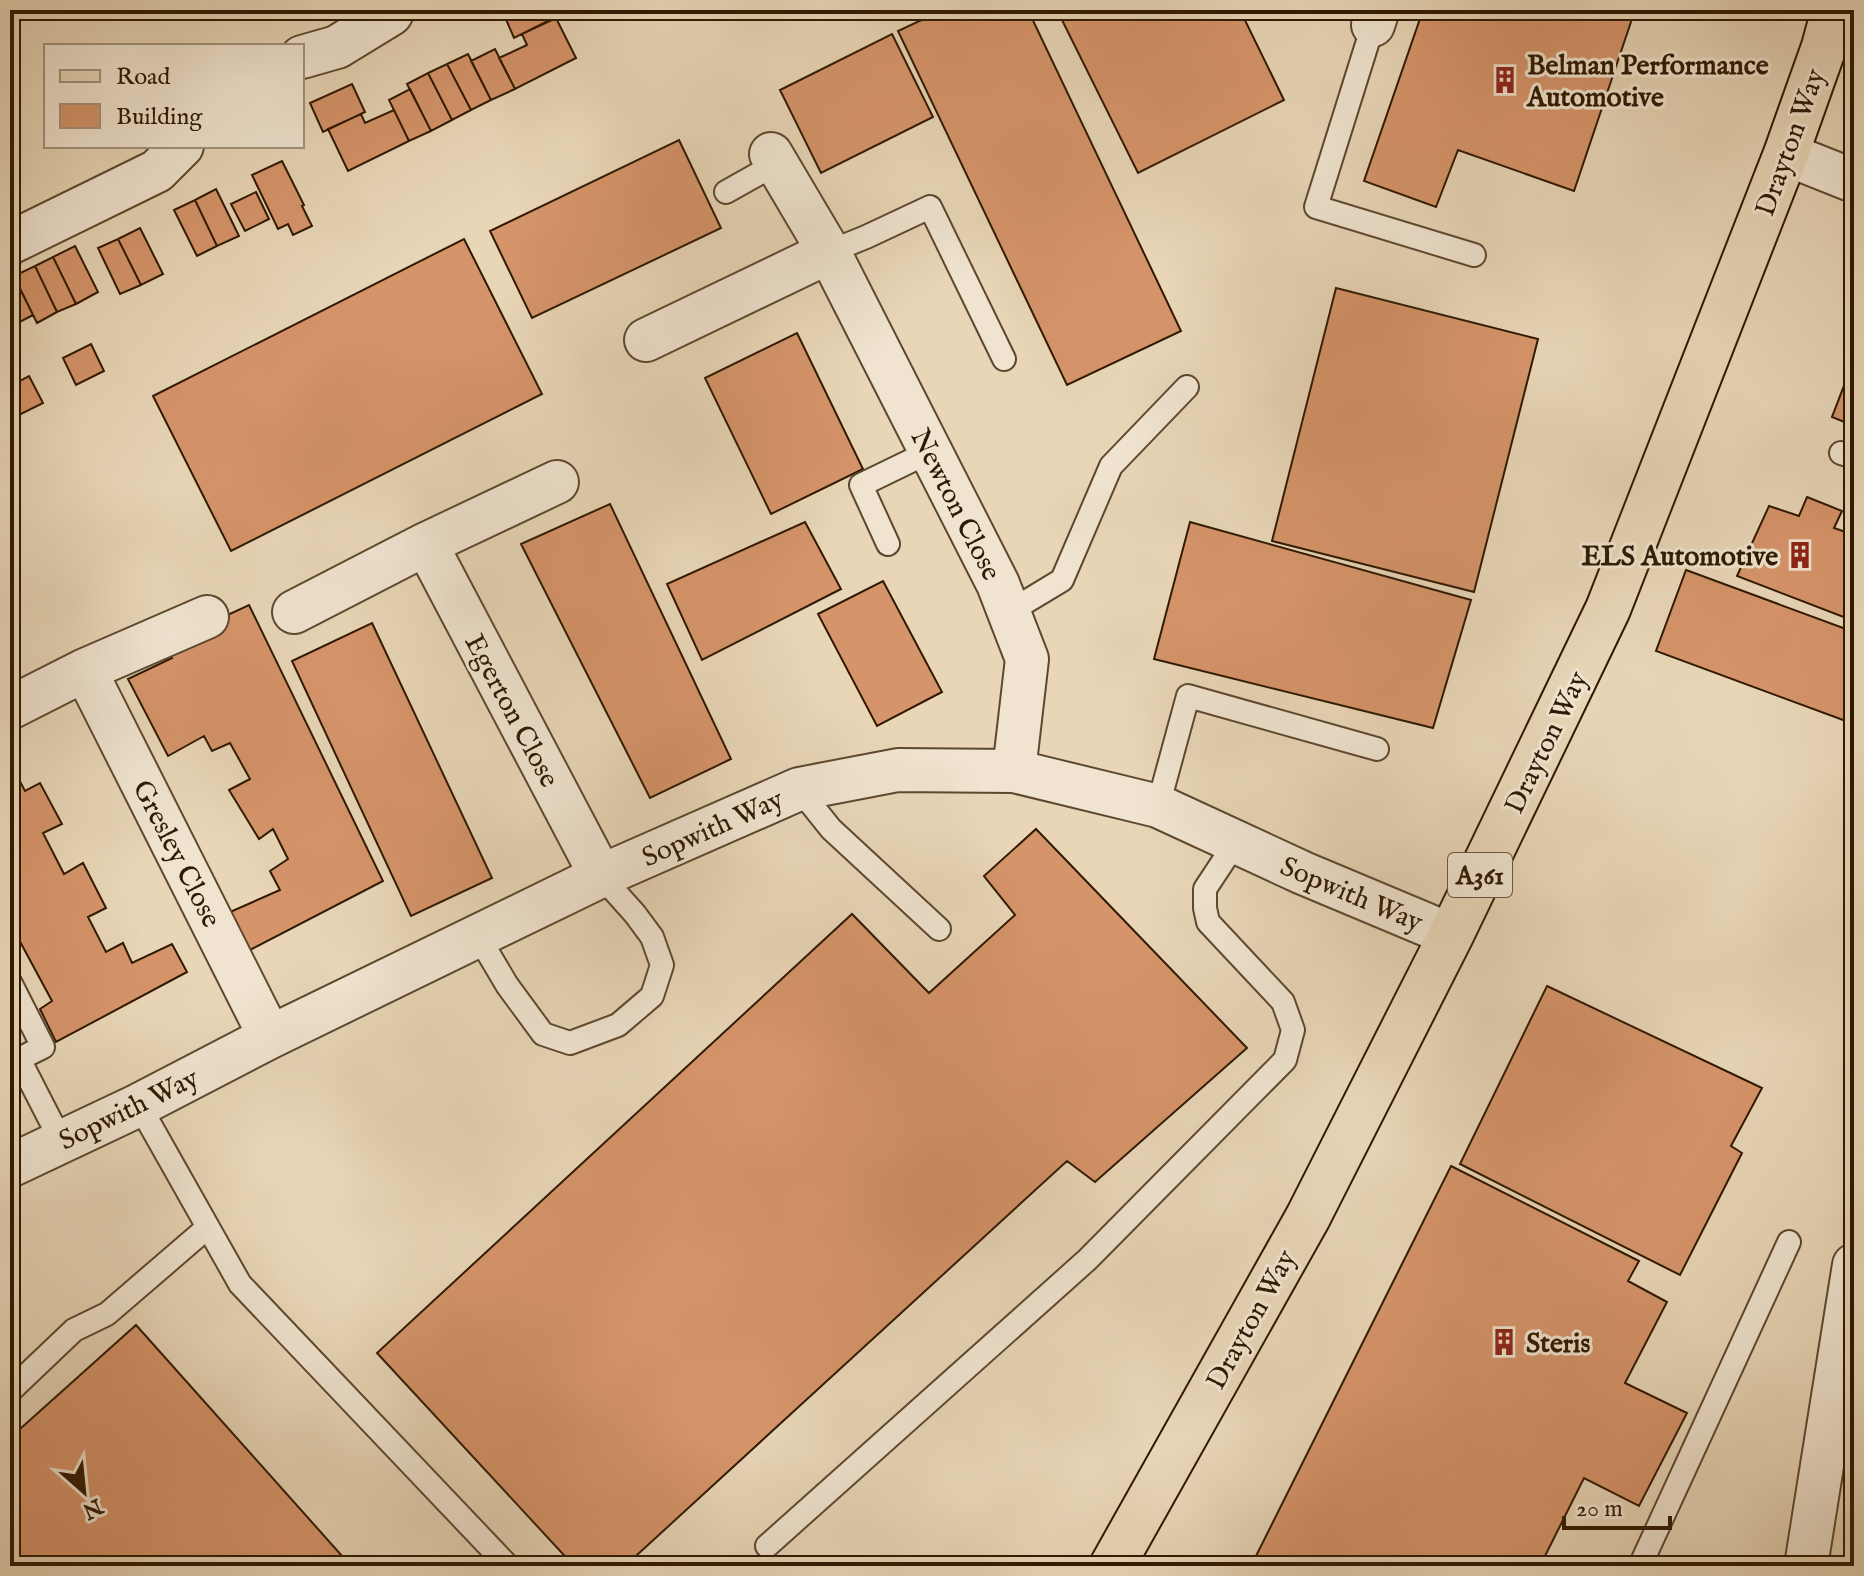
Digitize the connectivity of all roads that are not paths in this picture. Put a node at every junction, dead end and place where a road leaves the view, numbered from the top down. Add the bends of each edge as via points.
1 (393, 10) edge
2 (1834, 10) edge
3 (1376, 18) edge
4 (304, 56) edge
5 (180, 148) edge
6 (1786, 154) junction
7 (774, 159) joint
8 (1854, 181) edge
9 (726, 192) dead end
10 (10, 243) edge
11 (829, 252) junction
12 (1474, 255) dead end
13 (646, 340) dead end
14 (1004, 359) dead end
15 (1187, 387) dead end
16 (931, 451) junction
17 (557, 482) dead end
18 (426, 544) junction
19 (888, 544) dead end
20 (294, 612) dead end
21 (1009, 612) junction
22 (207, 617) dead end
23 (85, 670) junction
24 (10, 708) edge
25 (1377, 749) dead end
26 (1014, 771) junction
27 (799, 789) junction
28 (1158, 806) junction
29 (1236, 842) junction
30 (601, 876) junction
31 (939, 929) dead end
32 (1451, 935) junction
33 (478, 936) junction
34 (10, 982) edge
35 (270, 1037) junction
36 (14, 1061) edge
37 (139, 1105) junction
38 (61, 1141) junction
39 (10, 1166) edge
40 (208, 1227) junction
41 (1789, 1242) dead end
42 (1854, 1265) edge
43 (10, 1391) edge
44 (767, 1546) dead end
45 (508, 1566) edge
46 (1112, 1566) edge
47 (1640, 1566) edge
48 (1806, 1566) edge

1 - 4 street via 337,47
2 - 6 main road, Drayton Way / A361
3 - 12 lane via 1316,207
5 - 10 street via 157,171
6 - 8 street
6 - 32 main road, Drayton Way / A361 via 1608,609
7 - 9 lane
7 - 11 street, Newton Close
11 - 13 street
11 - 14 lane via 930,207
11 - 16 street, Newton Close
15 - 21 lane via 1111,466 1062,580
16 - 19 lane via 861,485
16 - 21 street, Newton Close
17 - 18 street
18 - 20 street
18 - 30 street, Egerton Close
21 - 26 street, Newton Close via 1027,659
22 - 23 street
23 - 24 street
23 - 35 street, Gresley Close
25 - 28 lane via 1188,696
26 - 27 street, Sopwith Way via 898,770
26 - 28 street, Sopwith Way
27 - 30 street, Sopwith Way
27 - 31 lane via 831,829
28 - 29 street, Sopwith Way
29 - 32 street, Sopwith Way
29 - 44 lane via 1205,889 1208,922 1283,1002 1293,1030 1285,1060 1087,1260
30 - 33 street, Sopwith Way
30 - 33 lane via 652,937 662,965 652,996 618,1025 570,1043 543,1034
32 - 46 main road, Drayton Way / A361 via 1308,1217
33 - 35 street, Sopwith Way
34 - 36 lane via 43,1047
35 - 37 street, Sopwith Way
36 - 38 lane
37 - 38 street, Sopwith Way
37 - 40 lane
38 - 39 street, Sopwith Way
40 - 43 lane via 107,1314 74,1330
40 - 45 lane via 240,1284
41 - 47 lane
42 - 48 street

